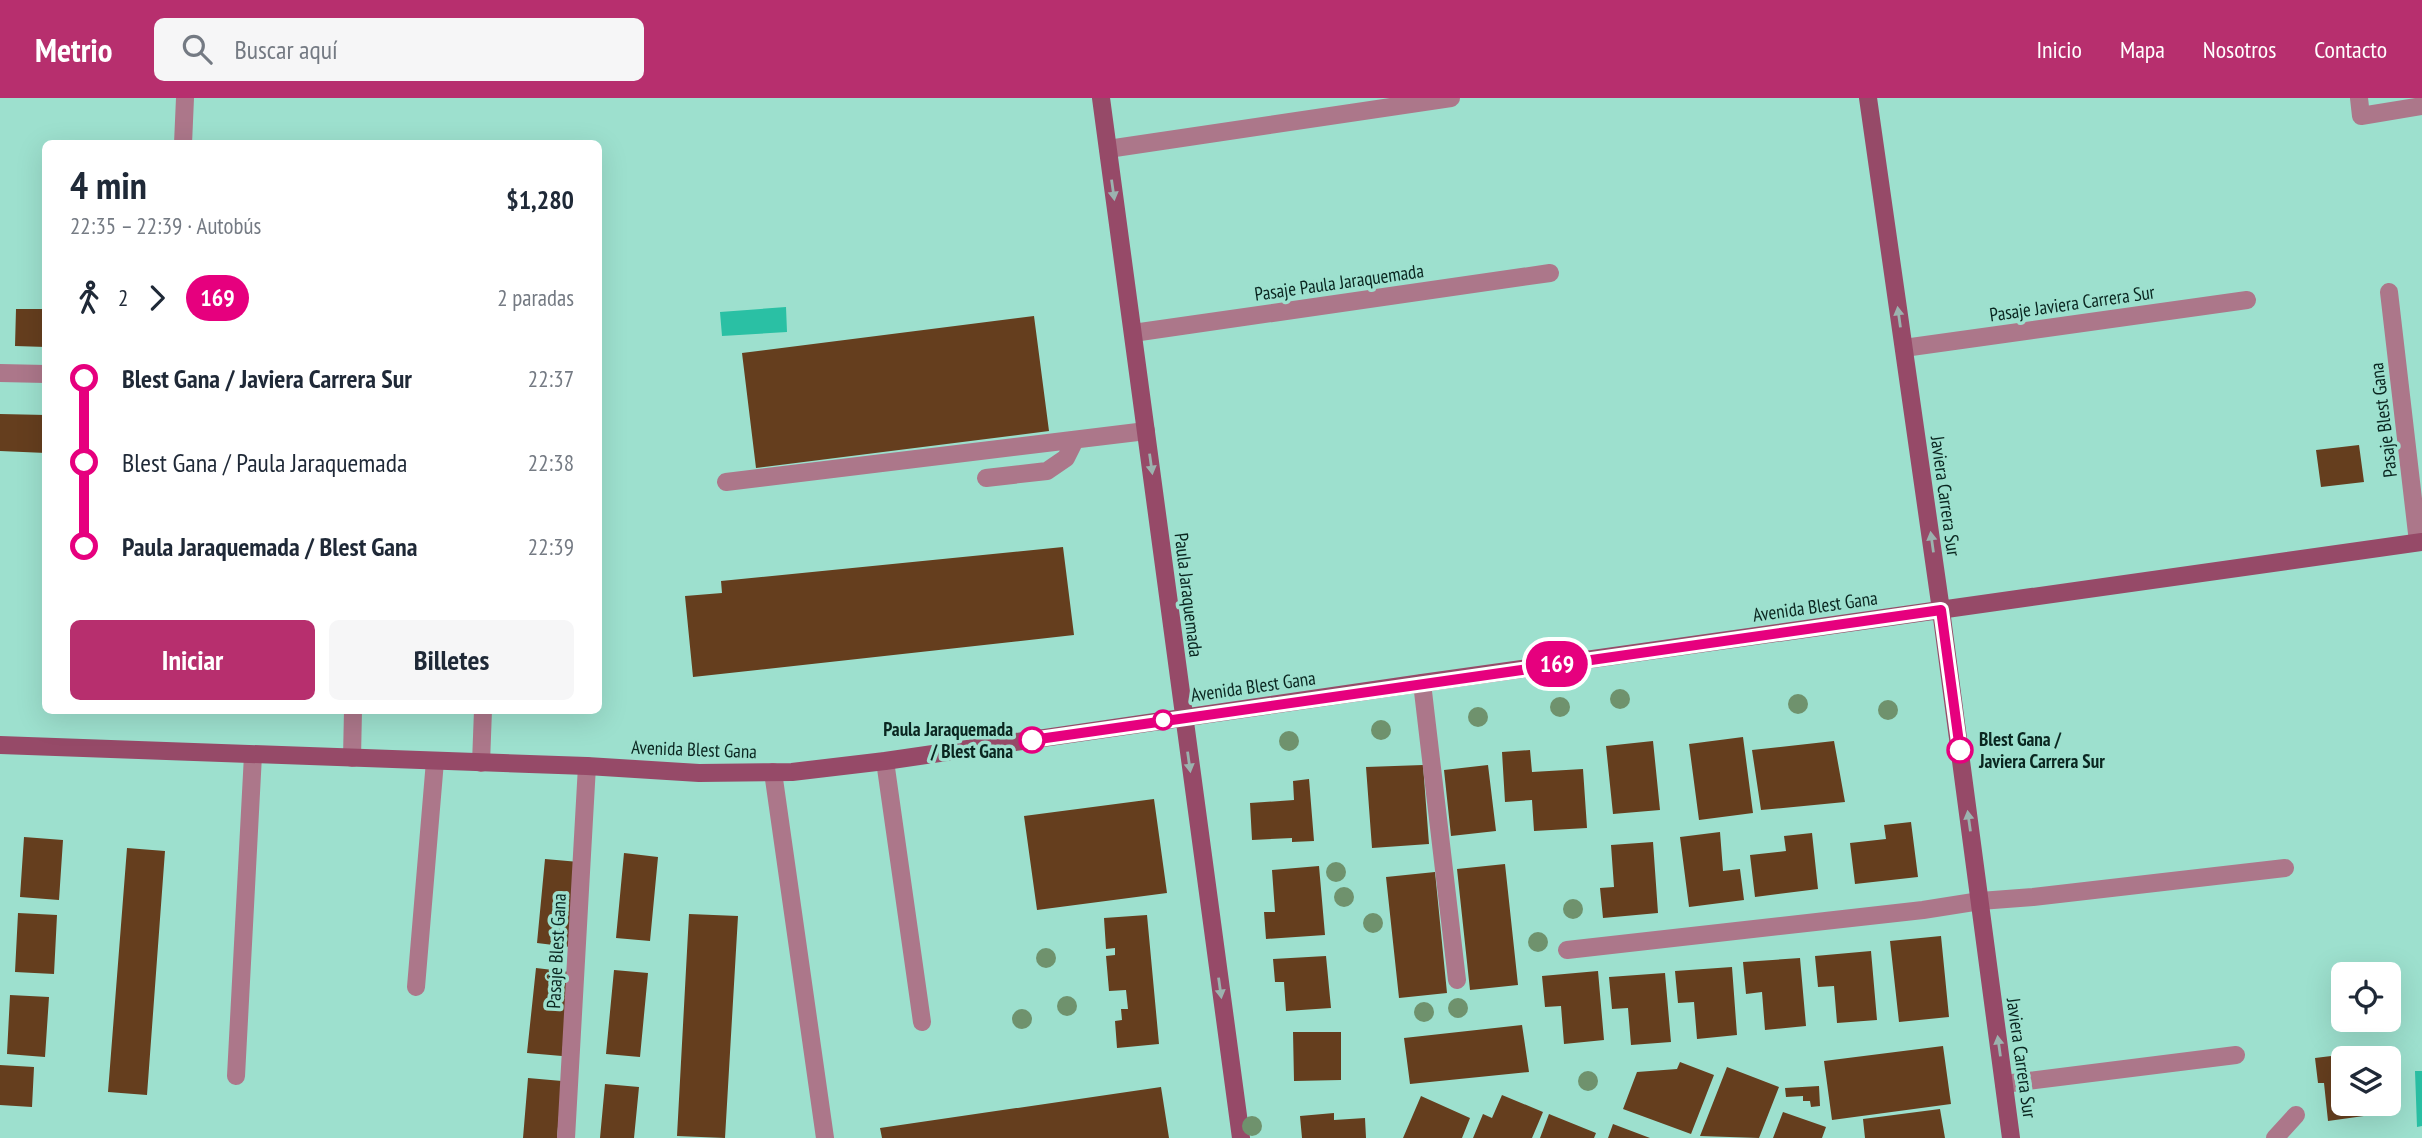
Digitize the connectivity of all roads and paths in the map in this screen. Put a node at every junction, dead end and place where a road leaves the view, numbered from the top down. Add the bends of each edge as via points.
1 (185, 98) edge
2 (1101, 98) edge
3 (1451, 98) edge
4 (1868, 98) edge
5 (2422, 106) edge
6 (2360, 107) edge
7 (183, 140) edge
8 (1108, 149) junction
9 (1550, 273) dead end
10 (2389, 292) dead end
11 (2247, 300) dead end
12 (1133, 333) junction
13 (1904, 348) junction
14 (0, 373) edge
15 (42, 374) edge
16 (1146, 431) junction
17 (1075, 440) junction
18 (986, 478) dead end
19 (726, 482) dead end
20 (2420, 542) edge
21 (1941, 610) junction
22 (1422, 683) junction
23 (353, 714) edge
24 (483, 714) edge
25 (1183, 717) junction
26 (0, 745) edge
27 (253, 755) junction
28 (352, 758) junction
29 (435, 761) junction
30 (886, 761) junction
31 (481, 763) junction
32 (587, 766) junction
33 (773, 772) junction
34 (2285, 868) dead end
35 (1980, 901) junction
36 (1567, 950) dead end
37 (1457, 980) dead end
38 (416, 986) dead end
39 (922, 1022) dead end
40 (2236, 1055) dead end
41 (236, 1076) dead end
42 (2004, 1084) junction
43 (2296, 1115) dead end
44 (566, 1138) edge
45 (825, 1138) edge
46 (1241, 1138) edge
47 (2011, 1138) edge
48 (2275, 1138) edge

1 - 7 street
2 - 8 street, Paula Jaraquemada
3 - 8 street
13 -> 4 street, Javiera Carrera Sur
5 - 6 street
8 -> 12 street, Paula Jaraquemada
9 - 12 street, Pasaje Paula Jaraquemada
10 - 20 street, Pasaje Blest Gana
11 - 13 street, Pasaje Javiera Carrera Sur
12 - 16 street, Paula Jaraquemada
21 -> 13 street, Javiera Carrera Sur
14 - 15 street
16 - 17 street
16 -> 25 street, Paula Jaraquemada
17 - 18 street via 1066,458 1048,471
17 - 19 street
20 - 21 street, Avenida Blest Gana
21 - 22 street, Avenida Blest Gana
35 -> 21 street, Javiera Carrera Sur
22 - 25 street, Avenida Blest Gana
22 - 37 street
23 - 28 street
24 - 31 street
25 - 30 street, Avenida Blest Gana
25 -> 46 street, Paula Jaraquemada
26 - 27 street, Avenida Blest Gana
27 - 28 street, Avenida Blest Gana
27 - 41 street
28 - 29 street, Avenida Blest Gana
29 - 31 street, Avenida Blest Gana
29 - 38 street
30 - 33 street, Avenida Blest Gana
30 - 39 street
31 - 32 street, Avenida Blest Gana
32 - 33 street, Avenida Blest Gana
32 - 44 street, Pasaje Blest Gana
33 - 45 street
34 - 35 street
35 - 36 street
42 -> 35 street, Javiera Carrera Sur
40 - 42 street
42 - 47 street, Javiera Carrera Sur
43 - 48 street

